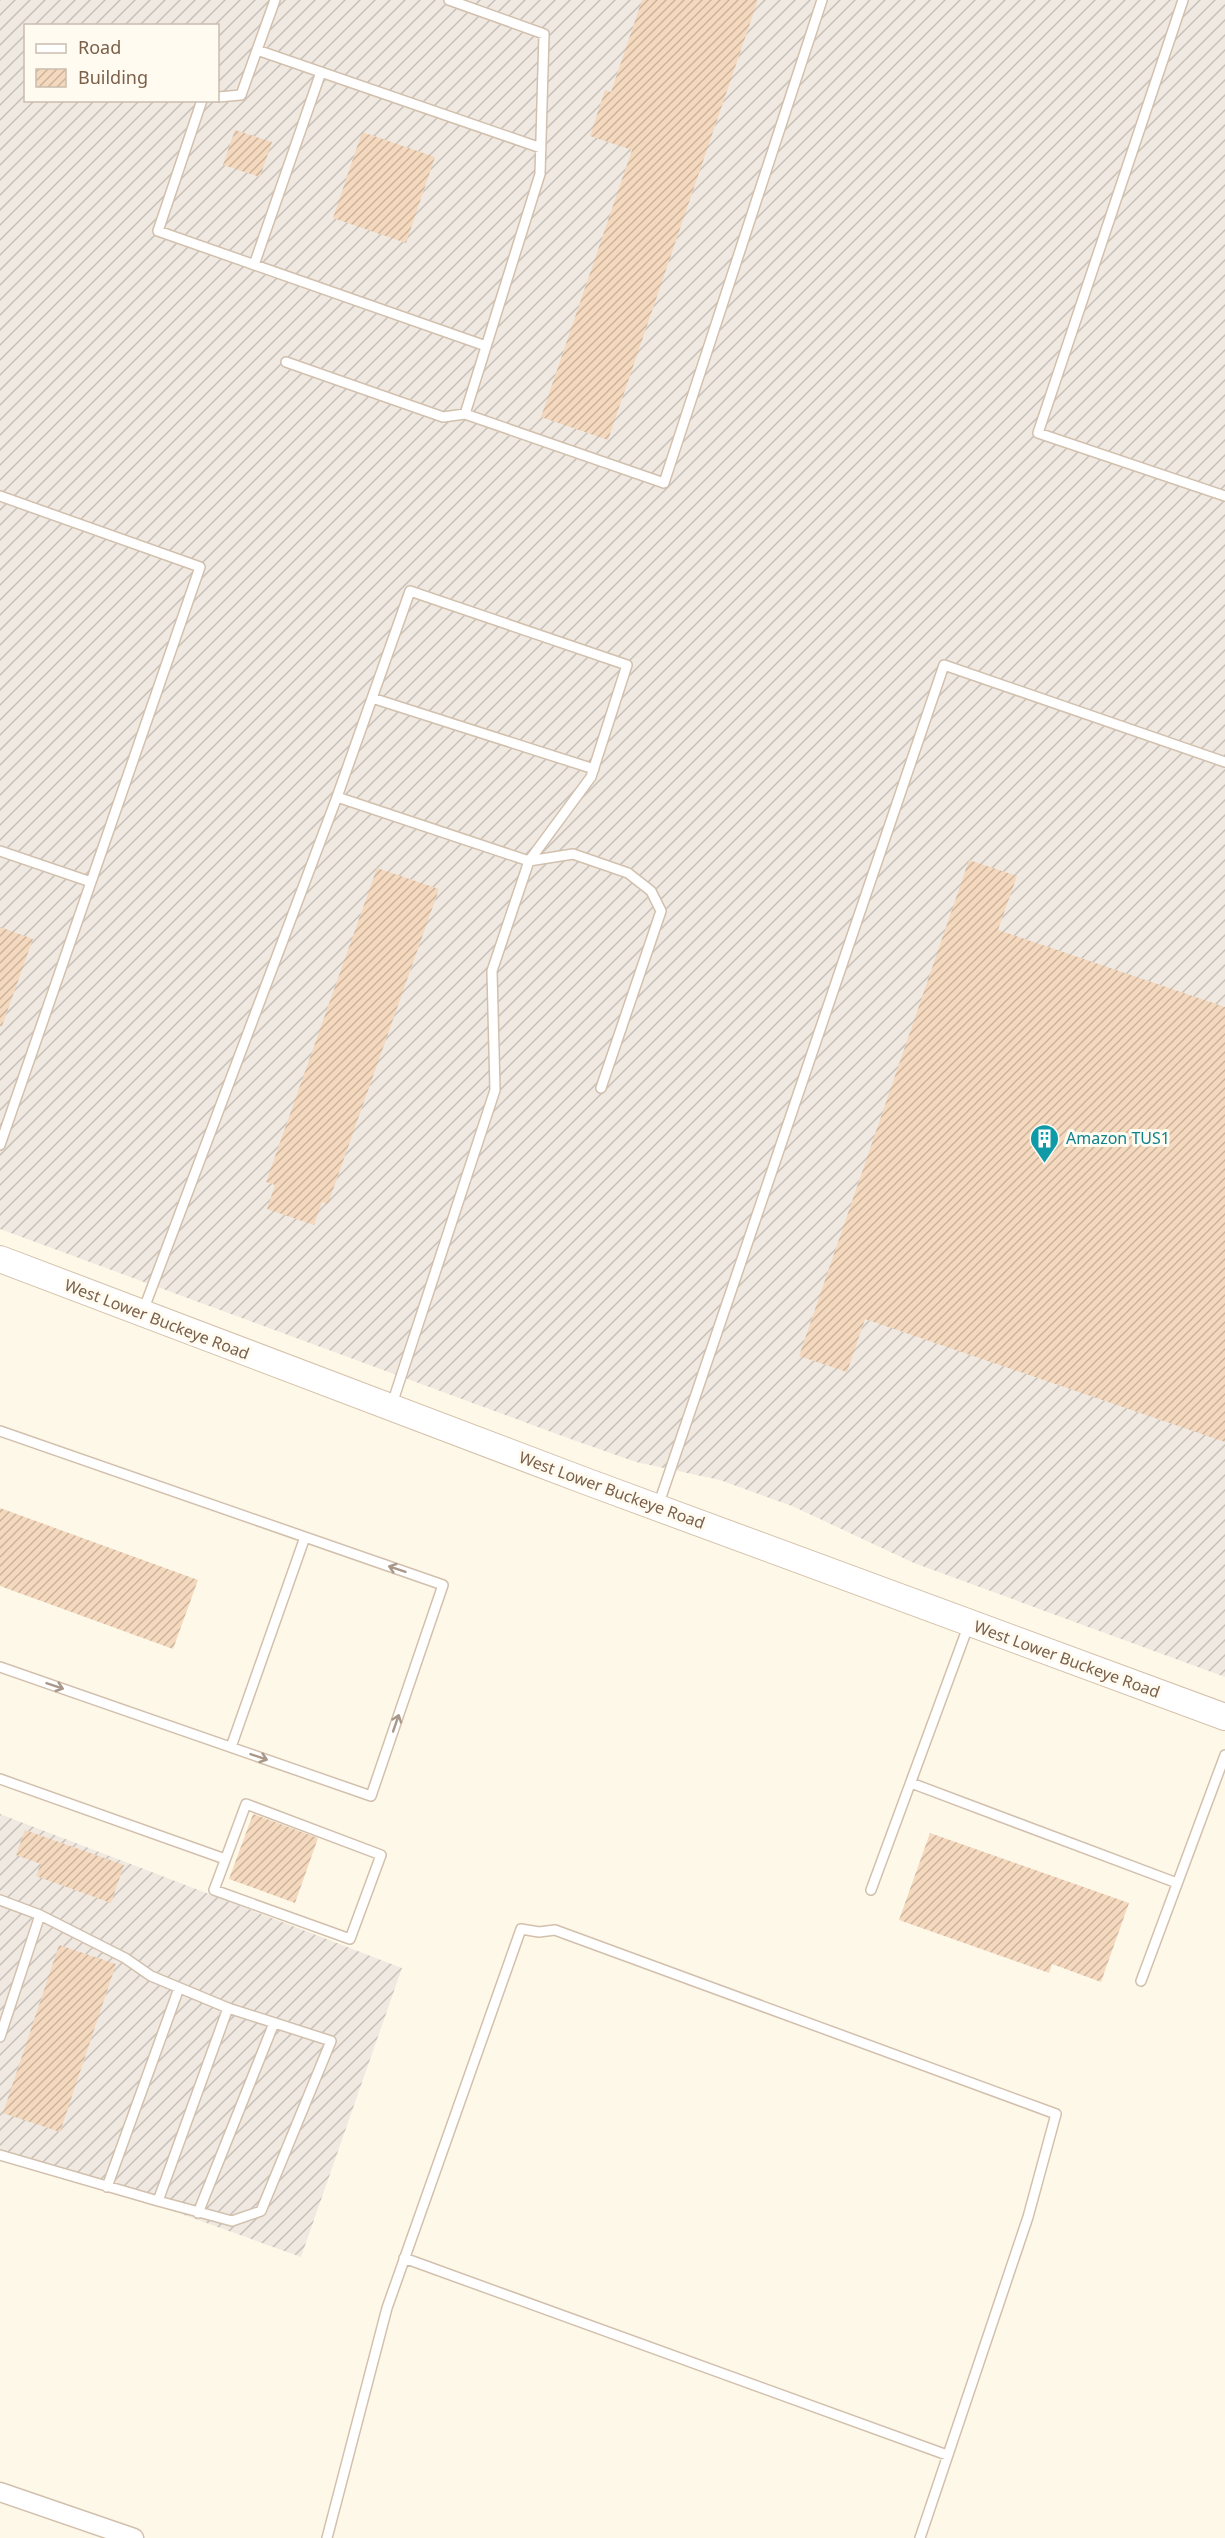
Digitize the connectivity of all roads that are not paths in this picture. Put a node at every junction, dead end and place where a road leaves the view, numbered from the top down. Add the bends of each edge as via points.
1 (275, 0) edge
2 (449, 0) edge
3 (822, 0) edge
4 (1183, 0) edge
5 (257, 50) junction
6 (321, 72) junction
7 (219, 97) edge
8 (201, 102) edge
9 (541, 148) junction
10 (254, 265) junction
11 (486, 346) junction
12 (286, 362) dead end
13 (465, 414) junction
14 (0, 496) edge
15 (1225, 496) edge
16 (372, 698) junction
17 (1225, 762) edge
18 (594, 769) junction
19 (337, 796) junction
20 (0, 850) edge
21 (529, 861) junction
22 (91, 882) junction
23 (601, 1088) dead end
24 (0, 1145) edge
25 (0, 1259) edge
26 (142, 1313) junction
27 (391, 1407) junction
28 (0, 1431) edge
29 (657, 1508) junction
30 (305, 1537) junction
31 (969, 1623) junction
32 (0, 1667) edge
33 (1225, 1717) edge
34 (231, 1747) junction
35 (1225, 1755) edge
36 (0, 1779) edge
37 (911, 1783) junction
38 (225, 1859) junction
39 (1177, 1883) junction
40 (871, 1890) dead end
41 (0, 1900) edge
42 (40, 1915) junction
43 (1141, 1981) dead end
44 (179, 1988) junction
45 (228, 2008) junction
46 (274, 2023) junction
47 (0, 2037) edge
48 (0, 2155) edge
49 (106, 2187) junction
50 (158, 2201) junction
51 (198, 2213) junction
52 (404, 2258) junction
53 (947, 2455) junction
54 (0, 2492) edge
55 (134, 2538) edge
56 (327, 2538) edge
57 (920, 2538) edge

1 - 5 lane
2 - 9 lane via 544,34
3 - 13 lane via 664,483
4 - 15 lane via 1038,433
5 - 6 lane
5 - 7 lane via 241,95
6 - 9 lane
6 - 10 lane
8 - 10 lane via 158,231
9 - 11 lane via 540,174
10 - 11 lane
11 - 13 lane
12 - 13 lane via 443,417
14 - 22 lane via 200,567
16 - 18 lane
16 - 18 lane via 410,591 627,665
16 - 19 lane
17 - 29 lane via 944,665
18 - 21 lane
19 - 21 lane
19 - 26 lane
20 - 22 lane
21 - 23 lane via 573,854 628,873 651,891 661,911
21 - 27 lane via 492,971 495,1090
22 - 24 lane
25 - 26 main road, West Lower Buckeye Road
26 - 27 main road, West Lower Buckeye Road
27 - 29 main road, West Lower Buckeye Road
28 - 30 lane
29 - 31 main road, West Lower Buckeye Road
30 - 34 lane
34 -> 30 lane via 371,1796 443,1585
31 - 33 main road, West Lower Buckeye Road
31 - 37 lane
32 -> 34 lane
35 - 39 lane
36 - 38 lane
37 - 39 lane
37 - 40 lane
38 - 38 lane via 246,1804 381,1855 350,1939 214,1890
39 - 43 lane
41 - 42 lane
42 - 44 lane
42 - 47 lane
44 - 45 lane
44 - 49 lane
45 - 46 lane
45 - 50 lane
46 - 51 lane
46 - 51 lane via 331,2041 261,2211 232,2221
48 - 49 lane
49 - 50 lane
50 - 51 lane
52 - 53 lane
52 - 53 lane via 521,1929 555,1930 1056,2114 1028,2217
52 - 56 lane via 387,2308
53 - 57 lane
54 - 55 street

